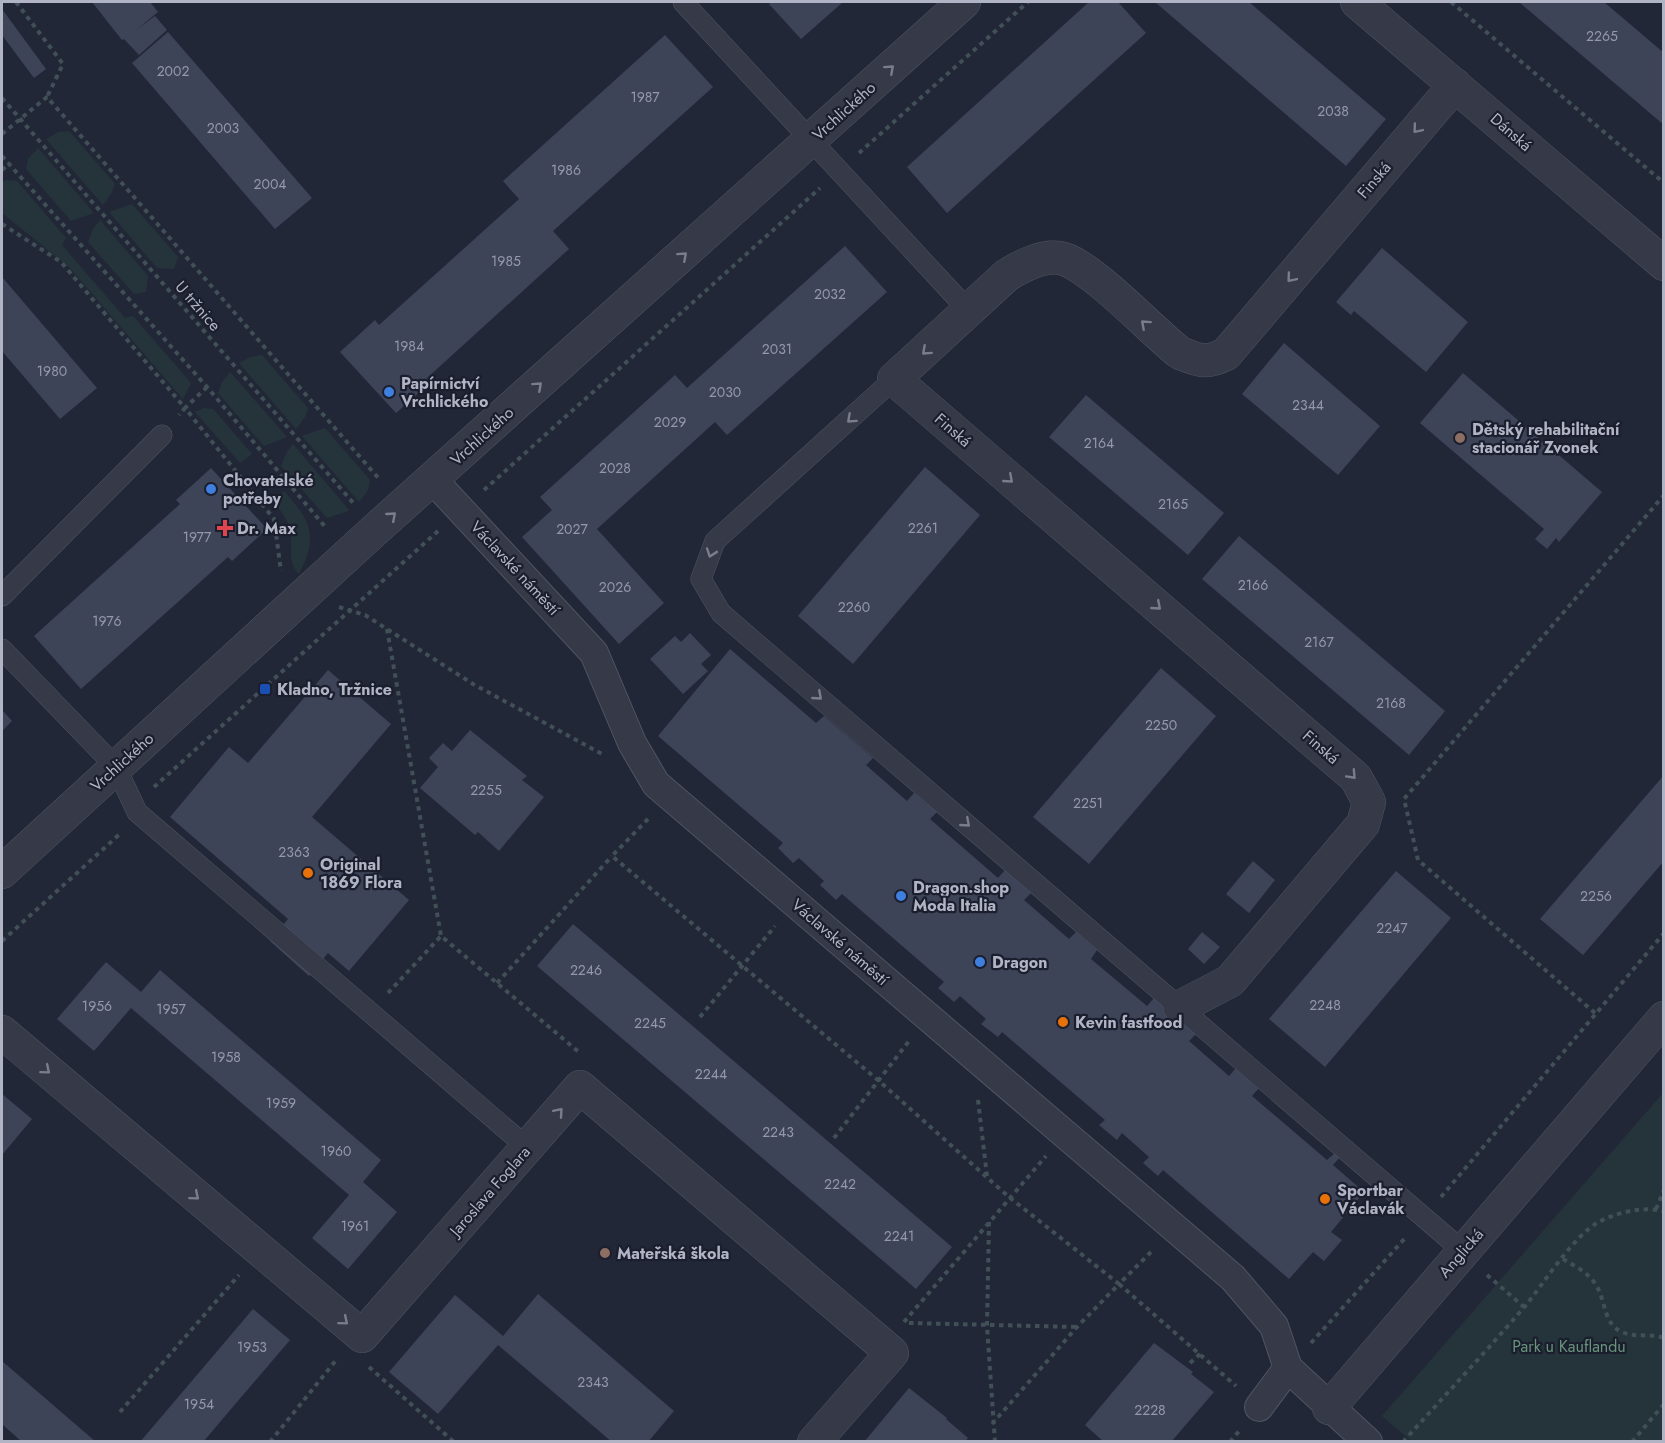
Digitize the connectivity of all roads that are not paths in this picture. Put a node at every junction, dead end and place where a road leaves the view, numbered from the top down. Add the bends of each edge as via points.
1 (683, 2) edge
2 (964, 2) edge
3 (1357, 2) edge
4 (1455, 85) junction
5 (810, 142) junction
6 (1664, 264) edge
7 (969, 311) junction
8 (894, 380) junction
9 (162, 435) road end
10 (433, 480) junction
11 (2, 596) edge
12 (2, 649) edge
13 (116, 767) junction
14 (2, 872) edge
15 (1180, 1007) junction
16 (1664, 1018) edge
17 (2, 1032) edge
18 (528, 1148) junction
19 (1463, 1251) junction
20 (1288, 1368) junction
21 (1259, 1407) road end
22 (1329, 1408) junction
23 (814, 1442) edge
24 (1368, 1442) edge

1 - 5 lane
5 -> 2 street, Vrchlického
3 - 4 street, Dánská
4 - 6 street, Dánská
4 -> 7 street, Finská via 1226,354 1211,361 1180,353 1082,267 1062,258 1025,264 1007,275
5 - 7 lane
10 -> 5 street, Vrchlického
7 -> 8 street, Finská
8 -> 15 street, Finská via 1356,778 1369,802 1363,824 1230,981
8 -> 15 lane via 715,541 702,579 721,613
9 - 11 lane
13 -> 10 street, Vrchlického
10 - 20 street, Václavské náměstí via 594,653 632,743 656,784 1233,1278 1274,1326
12 - 13 lane
13 - 14 street, Vrchlického
13 - 18 lane via 137,812
15 - 19 lane
16 - 19 street, Anglická
17 -> 18 street, Jaroslava Foglara via 362,1336
18 -> 23 street, Jaroslava Foglara via 580,1088 892,1353
19 - 22 street, Anglická
20 - 21 street
20 - 22 street
22 - 24 street

